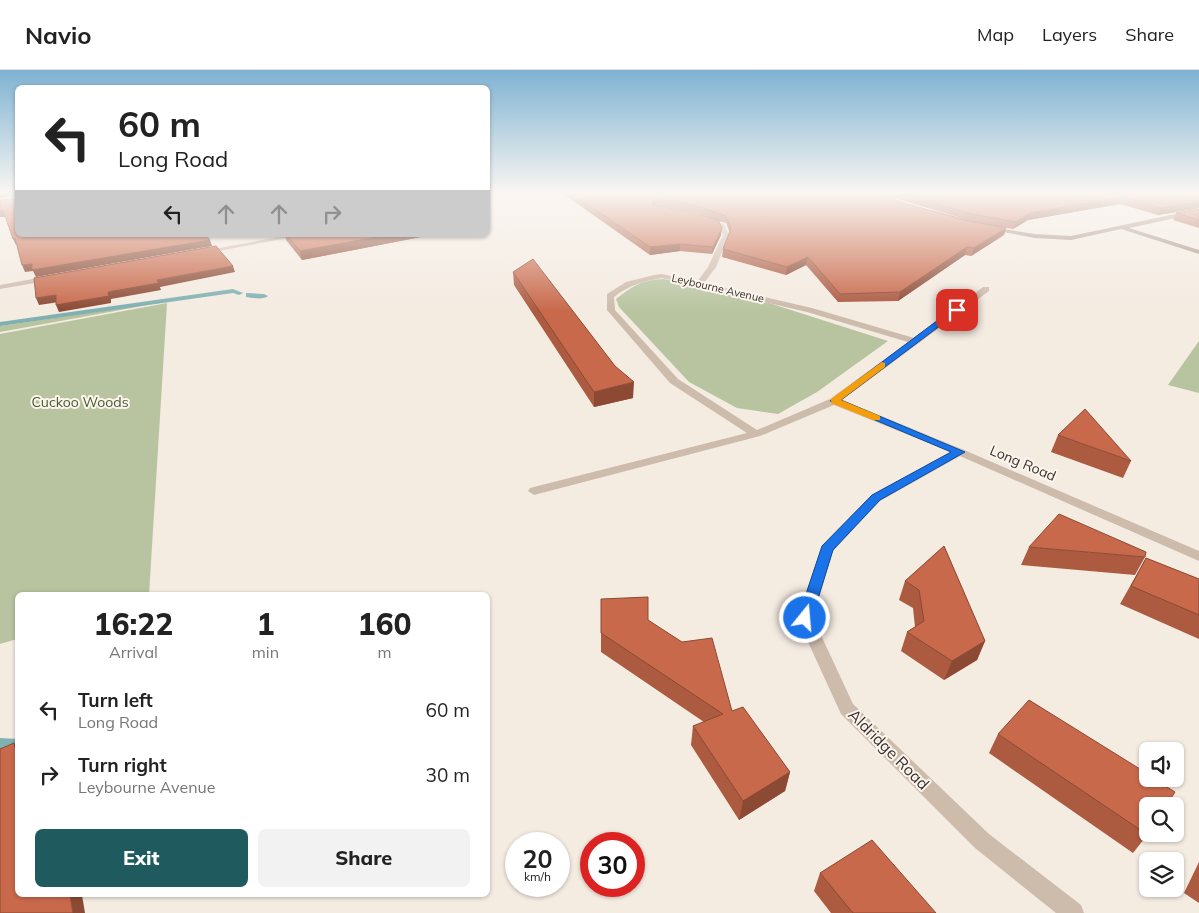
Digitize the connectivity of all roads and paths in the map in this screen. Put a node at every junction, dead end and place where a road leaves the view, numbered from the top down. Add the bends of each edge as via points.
1 (725, 232) edge
2 (1008, 232) edge
3 (1096, 232) edge
4 (1136, 232) edge
5 (246, 237) edge
6 (289, 237) edge
7 (252, 243) junction
8 (1199, 252) edge
9 (196, 253) edge
10 (59, 277) edge
11 (700, 284) junction
12 (0, 287) edge
13 (986, 289) dead end
14 (914, 341) junction
15 (834, 401) junction
16 (756, 434) junction
17 (960, 452) junction
18 (534, 491) dead end
19 (1199, 556) edge
20 (1073, 913) edge

1 - 11 street via 712,267
2 - 3 street via 1062,238
4 - 8 street
5 - 7 street
6 - 7 street
7 - 9 street
10 - 12 street
11 - 14 street, Leybourne Avenue via 809,310
11 - 16 street, Leybourne Avenue via 662,276 641,278 624,284 610,296 611,310 674,381
13 - 14 street
14 - 15 street
15 - 16 street
15 - 17 street, Long Road
16 - 18 street
17 - 19 street, Long Road
17 - 20 street, Aldridge Road via 876,498 827,549 805,618 847,709 982,841

